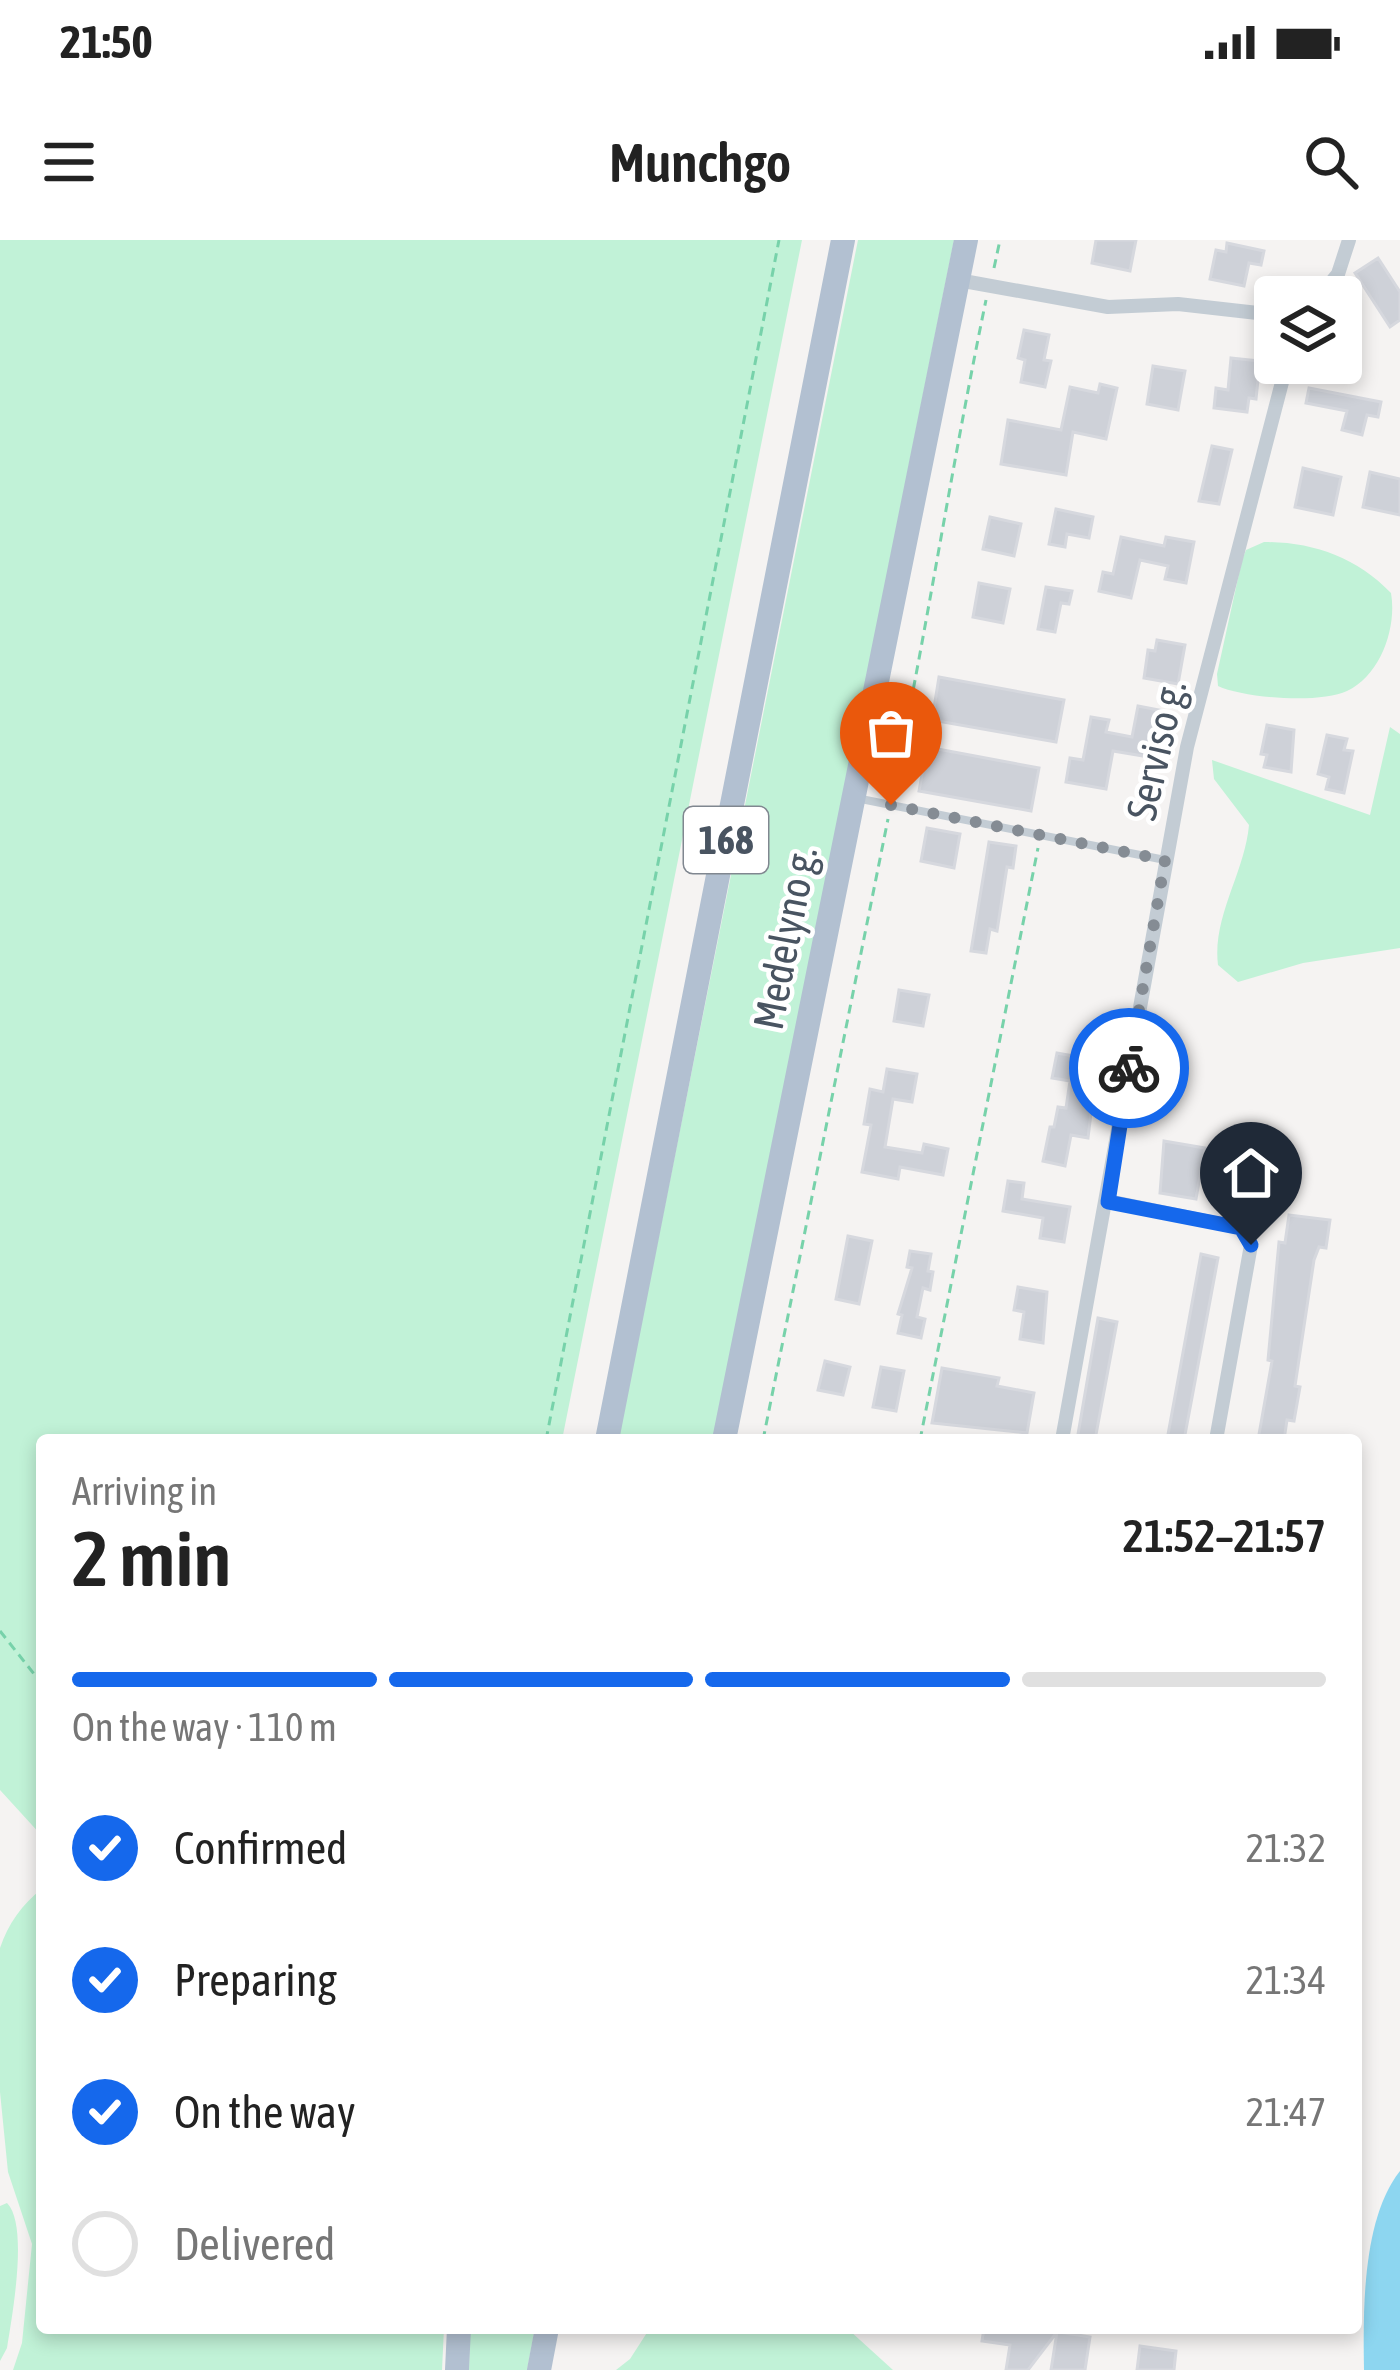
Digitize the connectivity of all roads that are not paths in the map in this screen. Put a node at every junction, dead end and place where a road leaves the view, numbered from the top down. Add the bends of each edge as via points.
1 (843, 240) edge
2 (966, 240) edge
3 (1349, 240) edge
4 (1336, 276) edge
5 (958, 280) junction
6 (1254, 312) edge
7 (1282, 384) edge
8 (854, 797) junction
9 (1165, 860) junction
10 (1108, 1202) junction
11 (608, 1434) edge
12 (725, 1434) edge
13 (1063, 1434) edge
14 (1217, 1434) edge
15 (459, 2334) edge
16 (546, 2334) edge
17 (457, 2370) edge
18 (538, 2370) edge

1 - 11 main road, Medelyno g. / 168
2 - 5 main road, Medelyno g.
3 - 4 street
5 - 6 street via 1108,307
5 - 8 main road, Medelyno g.
7 - 9 street, Serviso g.
8 - 9 lane
8 - 12 main road, Medelyno g.
9 - 10 street, Serviso g.
10 - 13 street, Serviso g.
10 - 14 street via 1241,1228 1251,1245
15 - 17 main road
16 - 18 main road

